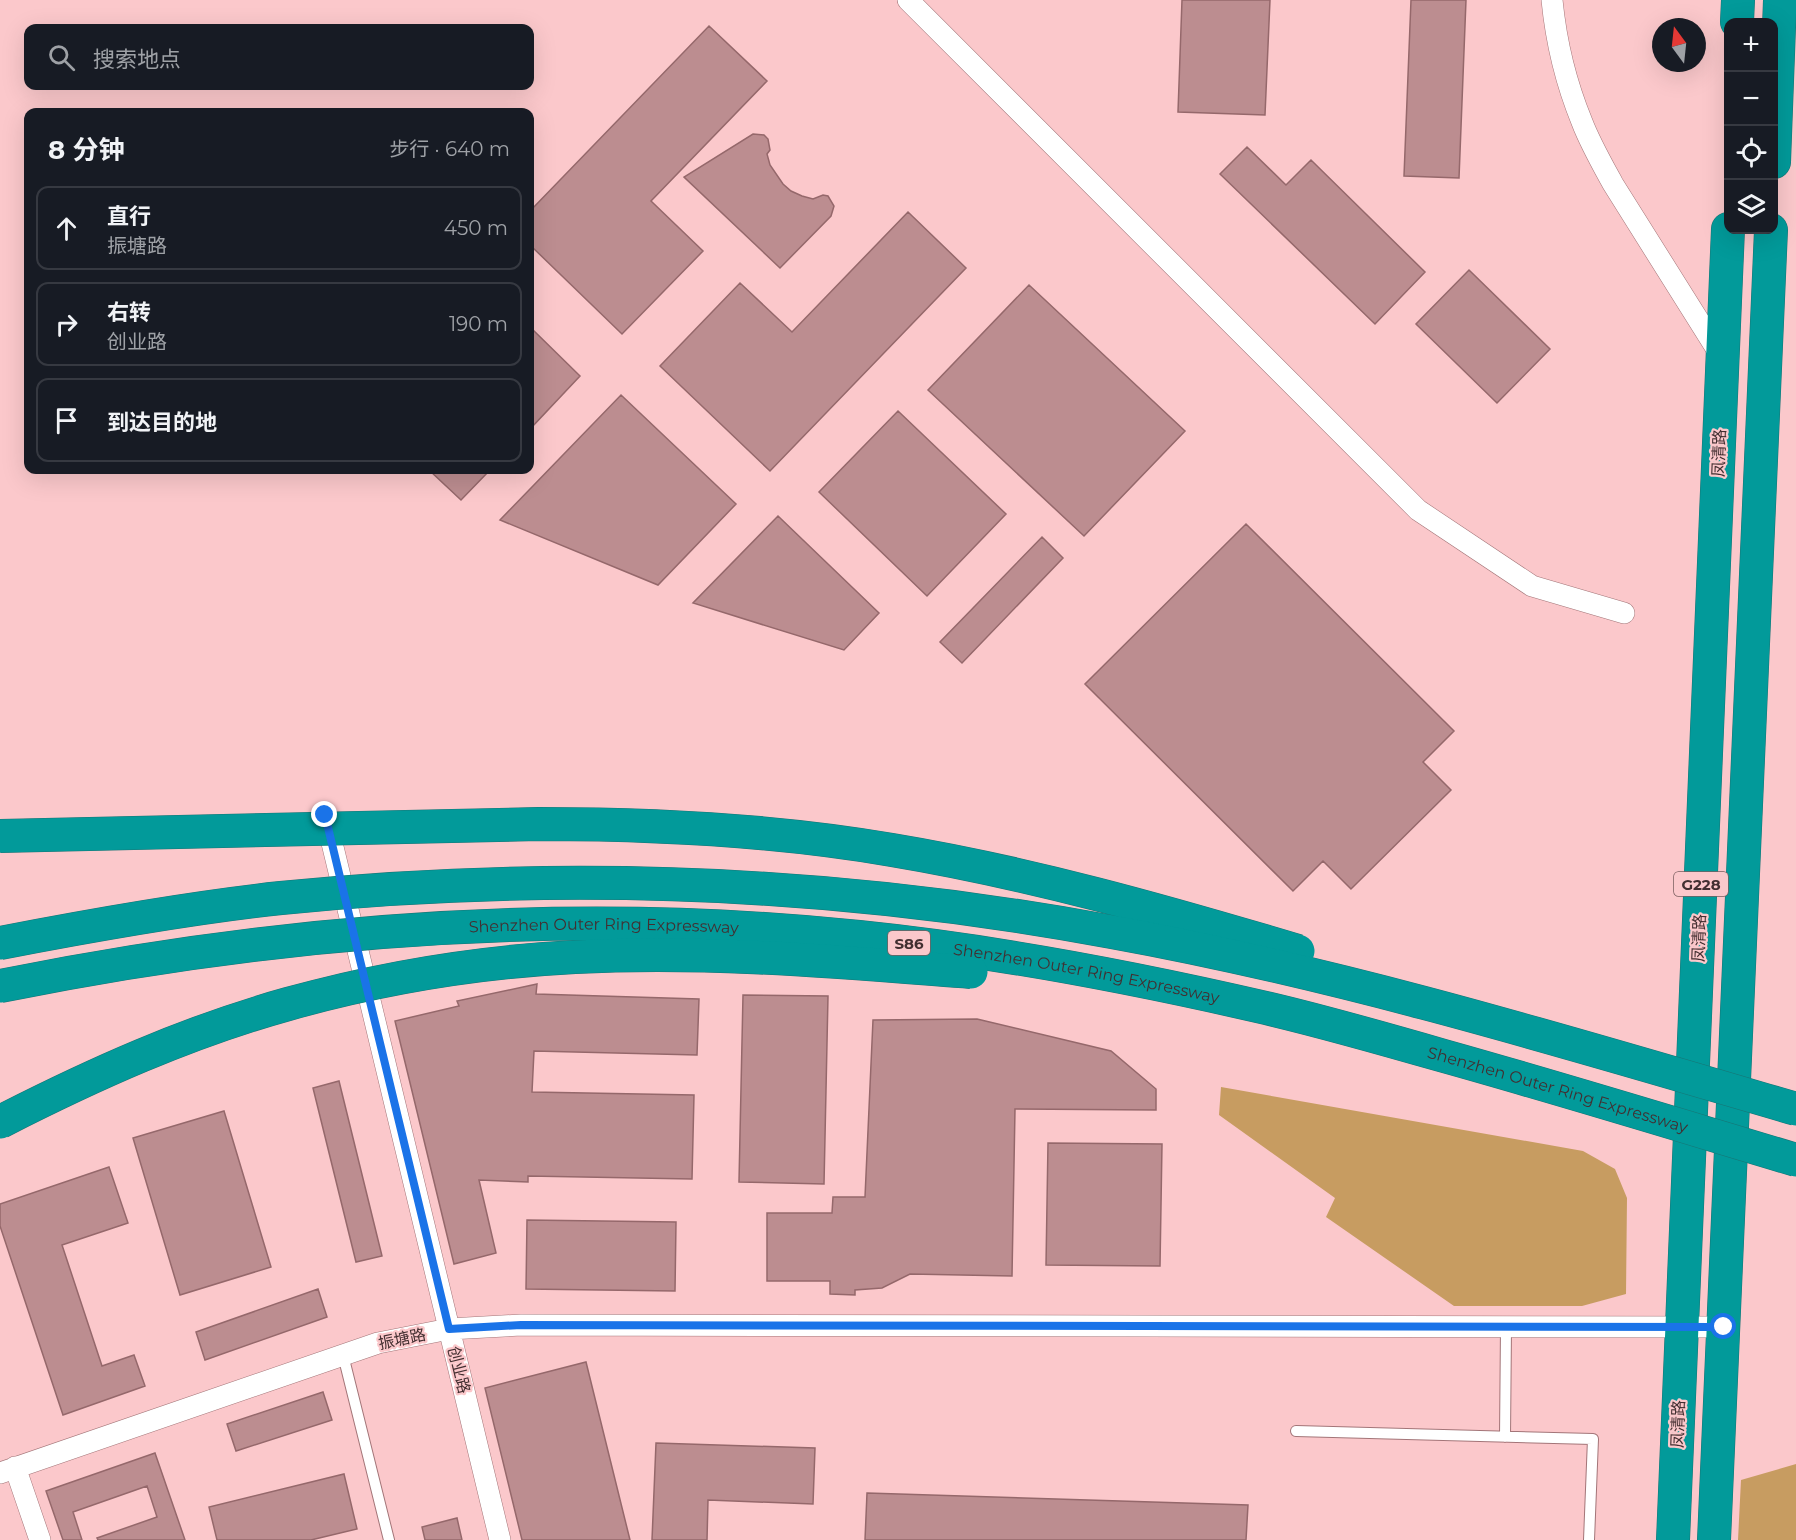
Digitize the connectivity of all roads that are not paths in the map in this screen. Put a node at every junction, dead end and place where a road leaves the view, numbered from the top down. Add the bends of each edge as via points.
1 (908, 0) edge
2 (1552, 0) edge
3 (1738, 0) edge
4 (1780, 0) edge
5 (1737, 18) edge
6 (1775, 126) edge
7 (1728, 234) edge
8 (1771, 234) edge
9 (1723, 358) junction
10 (1623, 613) dead end
11 (325, 815) dead end
12 (0, 836) edge
13 (0, 943) edge
14 (0, 986) edge
15 (1206, 995) junction
16 (1546, 1036) junction
17 (1796, 1108) edge
18 (0, 1122) edge
19 (1796, 1160) edge
20 (1506, 1327) junction
21 (1682, 1327) junction
22 (1724, 1327) junction
23 (449, 1329) junction
24 (343, 1355) junction
25 (1296, 1431) dead end
26 (1505, 1437) junction
27 (8, 1470) edge
28 (40, 1540) edge
29 (389, 1540) edge
30 (500, 1540) edge
31 (1589, 1540) edge
32 (1673, 1540) edge
33 (1714, 1540) edge

1 - 10 street via 1418,510 1532,586
2 - 9 street via 1560,53 1582,122 1597,154 1612,184
3 - 5 highway
4 - 6 highway
7 - 9 highway, 凤清路 / G228
8 - 22 highway, G228
9 - 21 highway, 凤清路 / G228
11 - 23 street, 创业路
12 - 16 highway, bridge via 583,824 715,830 846,843 974,865 1140,904 1387,978
13 - 16 highway, bridge via 211,907 340,893 569,883 759,888 920,902 1113,932 1299,972
14 - 15 highway, Shenzhen Outer Ring Expressway / S86, bridge via 200,951 320,936 499,925 607,924 738,928 892,941 1032,961
15 - 18 highway, bridge via 976,972 772,958 603,956 516,962 400,978 260,1012 133,1059
15 - 19 highway, Shenzhen Outer Ring Expressway / S86, bridge via 1396,1042
16 - 17 highway, bridge
20 - 21 street, 振塘路
20 - 23 street, 振塘路 via 521,1325
20 - 26 lane
21 - 22 street, 振塘路
21 - 32 highway, 凤清路 / G228
22 - 33 highway, G228
23 - 24 street, 振塘路 via 378,1343
23 - 30 street, 创业路
24 - 27 street, 振塘路
24 - 29 lane
25 - 26 lane
26 - 31 lane via 1593,1439
27 - 28 street

